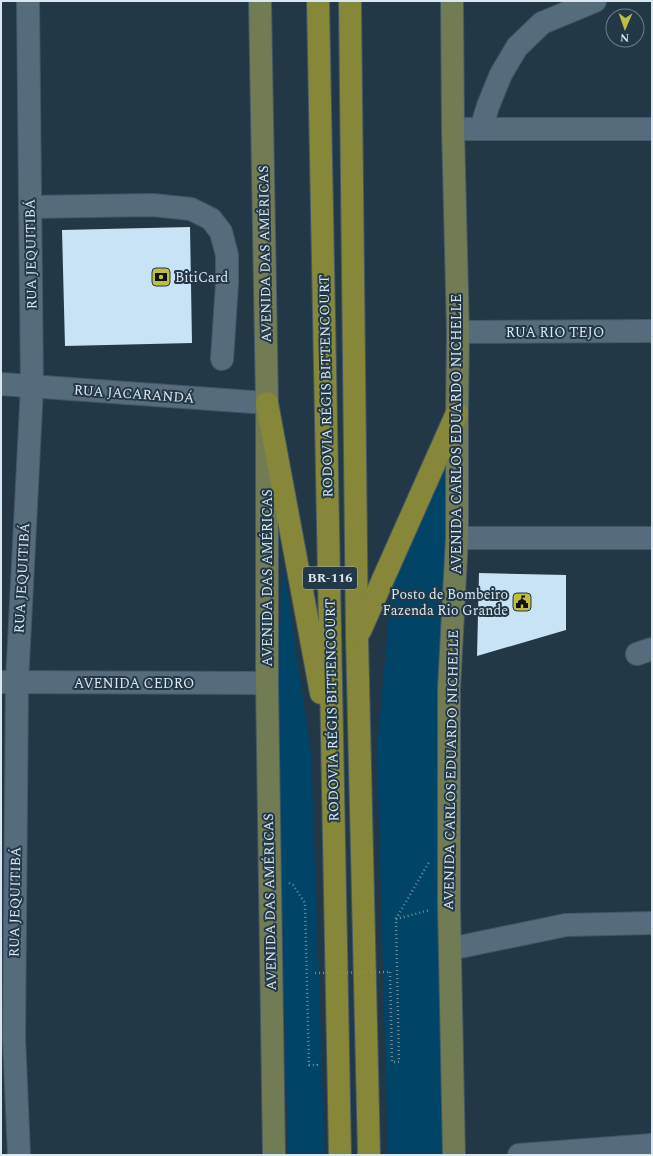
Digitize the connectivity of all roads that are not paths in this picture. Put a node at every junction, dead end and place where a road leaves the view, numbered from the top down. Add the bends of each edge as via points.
1 (28, 1) edge
2 (260, 1) edge
3 (318, 1) edge
4 (350, 1) edge
5 (452, 1) edge
6 (595, 1) edge
7 (453, 129) junction
8 (481, 129) junction
9 (652, 129) edge
10 (30, 207) junction
11 (652, 331) edge
12 (458, 332) junction
13 (222, 359) dead end
14 (1, 384) edge
15 (32, 387) junction
16 (267, 403) junction
17 (457, 413) junction
18 (457, 538) junction
19 (652, 538) edge
20 (357, 637) junction
21 (9, 682) edge
22 (267, 683) junction
23 (333, 757) junction
24 (652, 923) edge
25 (450, 949) junction
26 (7, 1038) edge
27 (652, 1145) edge
28 (19, 1155) edge
29 (274, 1155) edge
30 (340, 1155) edge
31 (369, 1155) edge
32 (454, 1155) edge
33 (519, 1155) edge

1 - 10 street, RUA JEQUITIBÁ
2 - 16 main road, AVENIDA DAS AMÉRICAS
3 - 23 highway, RODOVIA RÉGIS BITTENCOURT / BR-116
4 - 20 highway, RODOVIA RÉGIS BITTENCOURT / BR-116
5 - 7 main road, AVENIDA CARLOS EDUARDO NICHELLE
6 - 8 street via 542,23 517,47 501,74
7 - 8 street
7 - 12 main road, AVENIDA CARLOS EDUARDO NICHELLE
8 - 9 street
10 - 13 street via 152,205 191,209 210,219 221,232 227,255
10 - 15 street, RUA JEQUITIBÁ
11 - 12 street, RUA RIO TEJO
12 - 17 main road, AVENIDA CARLOS EDUARDO NICHELLE
14 - 15 street, RUA JACARANDÁ
15 - 16 street, RUA JACARANDÁ
15 - 21 street, RUA JEQUITIBÁ
16 - 22 main road, AVENIDA DAS AMÉRICAS
16 - 23 highway
17 - 18 main road, AVENIDA CARLOS EDUARDO NICHELLE
17 - 20 highway
18 - 19 street
18 - 25 main road, AVENIDA CARLOS EDUARDO NICHELLE via 450,689
20 - 31 highway, RODOVIA RÉGIS BITTENCOURT / BR-116
21 - 22 street, AVENIDA CEDRO
21 - 26 street, RUA JEQUITIBÁ
22 - 29 main road, AVENIDA DAS AMÉRICAS
23 - 30 highway, RODOVIA RÉGIS BITTENCOURT / BR-116
24 - 25 street via 566,925
25 - 32 main road, AVENIDA CARLOS EDUARDO NICHELLE
26 - 28 street, RUA JEQUITIBÁ
27 - 33 street

